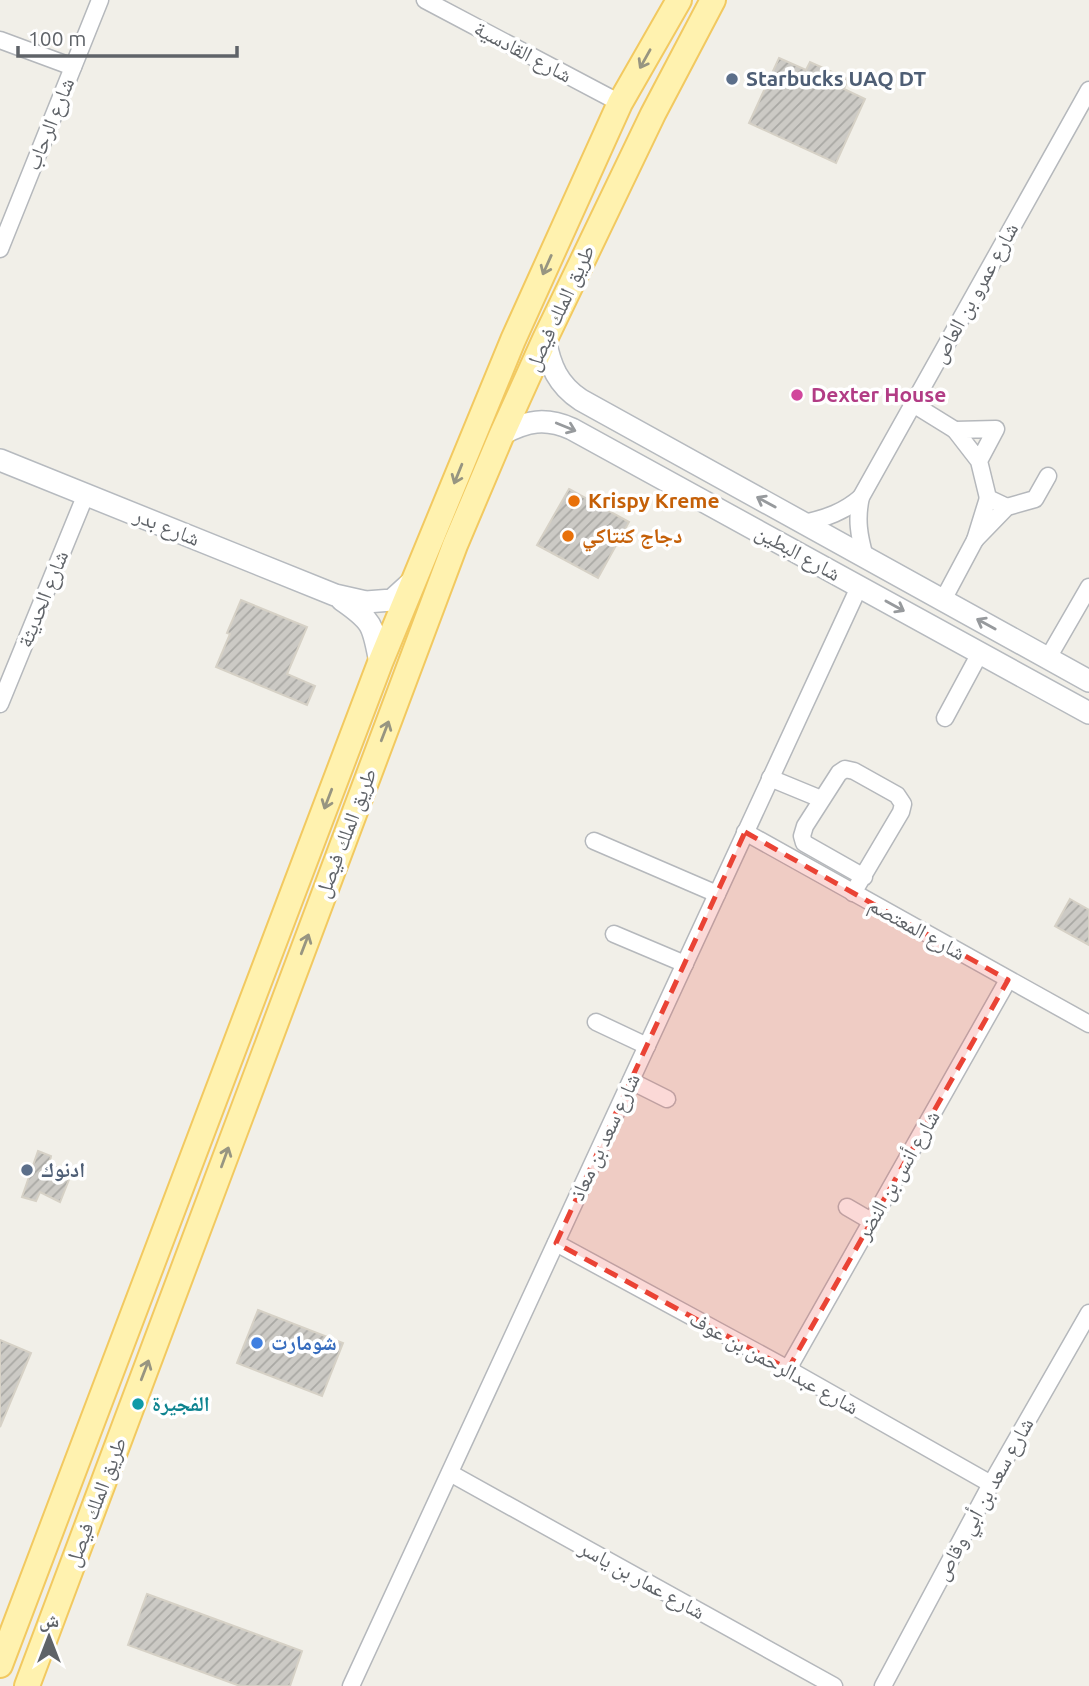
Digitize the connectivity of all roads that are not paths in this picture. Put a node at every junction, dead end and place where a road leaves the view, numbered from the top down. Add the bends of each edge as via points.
1 (100, 0) edge
2 (425, 0) edge
3 (678, 0) edge
4 (713, 0) edge
5 (0, 40) edge
6 (73, 67) junction
7 (1089, 90) edge
8 (620, 103) junction
9 (0, 249) edge
10 (545, 339) junction
11 (913, 404) junction
12 (955, 430) junction
13 (502, 434) junction
14 (666, 447) junction
15 (0, 460) edge
16 (979, 461) junction
17 (642, 467) junction
18 (1048, 476) dead end
19 (86, 494) junction
20 (861, 497) junction
21 (988, 498) junction
22 (1007, 508) junction
23 (804, 523) junction
24 (975, 540) junction
25 (865, 557) junction
26 (415, 578) junction
27 (859, 587) junction
28 (1089, 587) edge
29 (335, 594) junction
30 (943, 600) junction
31 (1015, 640) junction
32 (980, 653) junction
33 (1048, 658) junction
34 (380, 663) junction
35 (1089, 681) edge
36 (0, 704) edge
37 (1089, 713) edge
38 (945, 718) dead end
39 (770, 778) junction
40 (821, 799) junction
41 (745, 832) junction
42 (594, 841) dead end
43 (864, 877) junction
44 (853, 893) junction
45 (717, 894) junction
46 (614, 933) dead end
47 (685, 964) junction
48 (1008, 980) junction
49 (596, 1022) dead end
50 (1089, 1024) edge
51 (647, 1046) junction
52 (631, 1081) junction
53 (667, 1099) dead end
54 (847, 1207) dead end
55 (872, 1221) junction
56 (556, 1243) junction
57 (1089, 1313) edge
58 (788, 1369) junction
59 (450, 1473) junction
60 (991, 1484) junction
61 (0, 1665) edge
62 (27, 1686) edge
63 (351, 1686) edge
64 (834, 1686) edge
65 (883, 1686) edge

1 - 6 street, شارع الرحاب
2 - 8 street, شارع القادسية
3 -> 8 main road, طريق الملك فيصل
4 - 10 main road, طريق الملك فيصل
5 - 6 street
6 - 9 street, شارع الرحاب
7 - 11 street, شارع عمرو بن العاص
8 -> 26 main road, طريق الملك فيصل via 513,340
10 - 13 main road, طريق الملك فيصل
10 - 14 street, شارع البطين via 550,362 565,388
11 - 12 street
11 - 20 street, شارع عمرو بن العاص
12 - 16 street
12 - 16 street via 996,429
13 -> 17 street, شارع البطين via 532,422 552,422
62 -> 13 main road, طريق الملك فيصل via 418,642
14 - 17 street via 649,455
23 -> 14 street, شارع البطين
15 - 19 street, شارع بدر
16 - 21 street
17 - 27 street, شارع البطين
18 - 22 street via 1035,499
19 - 29 street, شارع بدر
19 - 36 street, شارع الحديثة
20 - 23 street, شارع عمرو بن العاص via 832,516
20 - 25 street, شارع عمرو بن العاص via 858,523
21 - 22 street
21 - 24 street
22 - 24 street
23 - 25 street, شارع البطين
24 - 30 street
25 - 30 street, شارع البطين
26 - 29 street, شارع بدر via 392,600 366,602
26 - 34 main road, طريق الملك فيصل
27 -> 32 street, شارع البطين
27 - 39 street, شارع سعد بن معاذ
28 - 33 street
29 - 34 street, شارع بدر via 362,613 374,629
31 -> 30 street, شارع البطين
31 - 32 street via 1003,650
31 - 33 street, شارع البطين
32 - 37 street, شارع البطين
32 - 38 street
33 - 35 street, شارع البطين
34 -> 61 main road, طريق الملك فيصل
39 - 40 street
39 - 41 street, شارع سعد بن معاذ
40 - 43 street via 805,826 804,842
40 - 43 street via 845,769 897,795 903,804
41 - 44 street, شارع المعتصم
41 - 45 street, شارع سعد بن معاذ
42 - 45 street
43 - 44 street
44 - 48 street, شارع المعتصم
45 - 47 street, شارع سعد بن معاذ
46 - 47 street
47 - 51 street, شارع سعد بن معاذ
48 - 50 street, شارع المعتصم
48 - 55 street, شارع أنس بن النضر
49 - 51 street
51 - 52 street, شارع سعد بن معاذ
52 - 53 street
52 - 56 street, شارع سعد بن معاذ
54 - 55 street
55 - 58 street, شارع أنس بن النضر
56 - 58 street, شارع عبدالرحمن بن عوف
56 - 59 street, شارع سعد بن معاذ
57 - 60 street, شارع سعد بن أبي وقاص
58 - 60 street, شارع عبدالرحمن بن عوف
59 - 63 street, شارع سعد بن معاذ
59 - 64 street, شارع عمار بن ياسر
60 - 65 street, شارع سعد بن أبي وقاص

